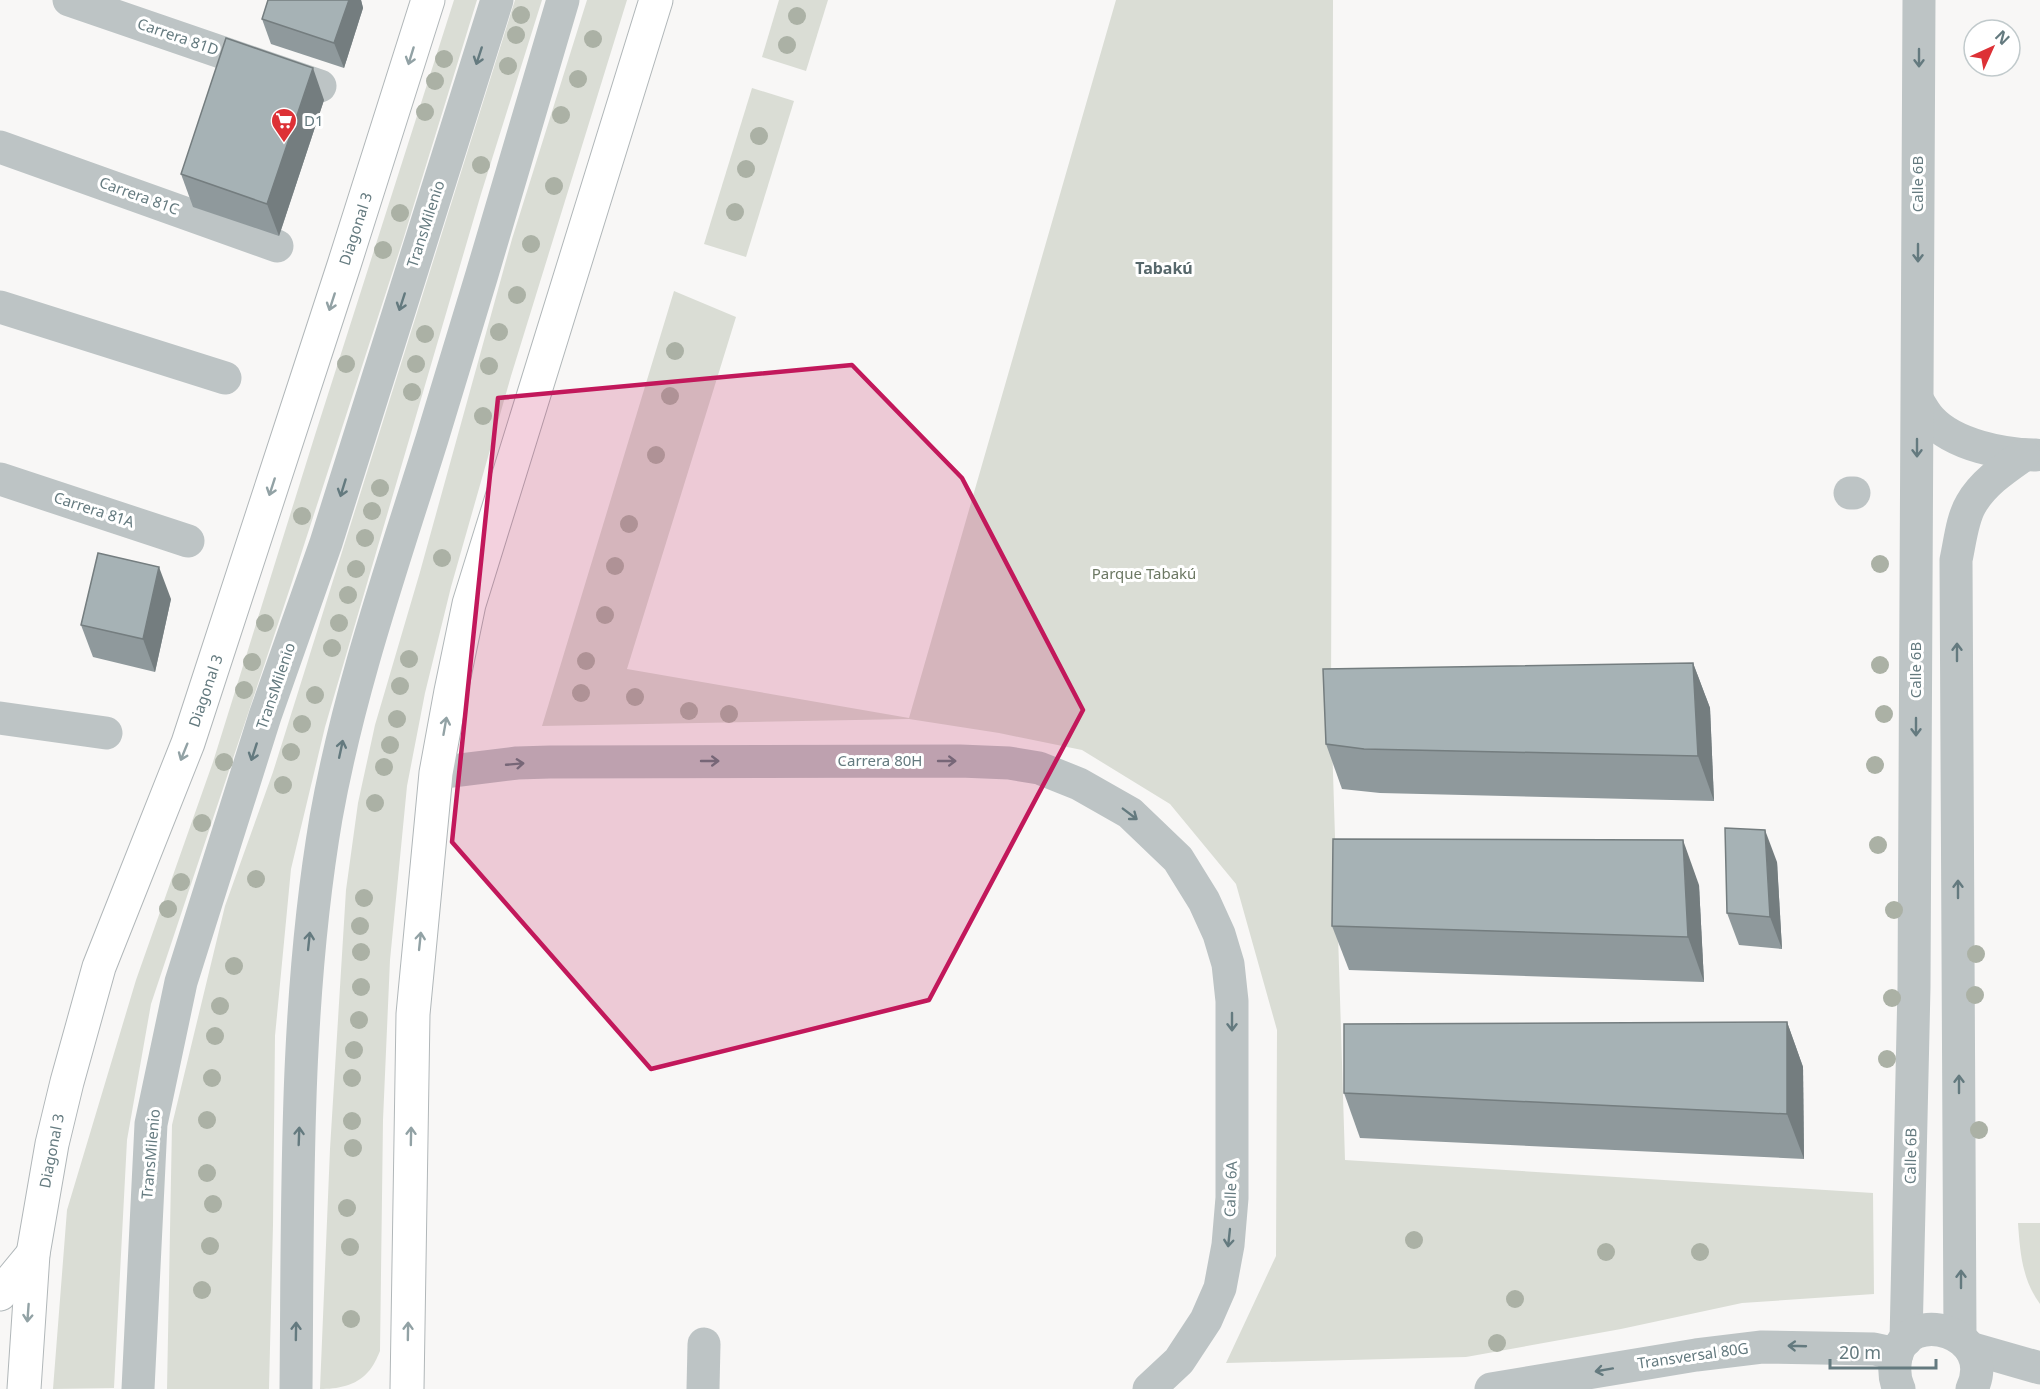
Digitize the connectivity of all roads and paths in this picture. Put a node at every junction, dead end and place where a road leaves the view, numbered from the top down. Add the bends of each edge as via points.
1 (69, 0) edge
2 (428, 0) edge
3 (497, 0) edge
4 (563, 0) edge
5 (656, 0) edge
6 (1919, 0) edge
7 (320, 86) dead end
8 (0, 147) edge
9 (277, 246) dead end
10 (0, 307) edge
11 (225, 378) dead end
12 (1918, 401) junction
13 (2032, 455) edge
14 (0, 479) edge
15 (188, 541) dead end
16 (0, 718) edge
17 (106, 734) dead end
18 (436, 773) junction
19 (1228, 964) joint
20 (33, 1254) junction
21 (0, 1294) edge
22 (1965, 1343) junction
23 (704, 1344) dead end
24 (1902, 1347) junction
25 (2040, 1368) edge
26 (24, 1389) edge
27 (138, 1389) edge
28 (296, 1389) edge
29 (407, 1389) edge
30 (703, 1389) edge
31 (1149, 1389) edge
32 (1491, 1389) edge
33 (1899, 1389) edge
34 (1972, 1389) edge

1 - 7 street, Carrera 81D
2 -> 20 main road, Diagonal 3 via 188,743 99,967 52,1143
3 -> 27 street, TransMilenio via 326,543 181,982 151,1124
28 -> 4 street via 306,967 327,815 369,638 473,307
18 -> 5 main road via 469,604
6 -> 12 street, Calle 6B
8 - 9 street, Carrera 81C
10 - 11 street
12 - 13 street via 1932,421 1950,434 2001,452
12 -> 24 street, Calle 6B via 1915,975
22 -> 13 street via 1956,560 1970,505 1985,485
14 - 15 street, Carrera 81A
16 - 17 street
18 -> 19 street, Carrera 80H via 550,762 960,761 1039,768 1079,784 1130,813 1178,859 1204,901
29 -> 18 main road via 413,1014
19 -> 31 street, Calle 6A via 1232,1001 1232,1198 1228,1245 1220,1288 1206,1320 1179,1361
20 - 21 main road
20 -> 26 main road, Diagonal 3
22 - 24 street via 1948,1331 1933,1329 1919,1332
22 - 25 street
22 - 34 street via 1977,1373
23 - 30 street
24 -> 32 street, Transversal 80G via 1762,1347 1696,1354
24 - 33 street, Calle 6B via 1894,1370

